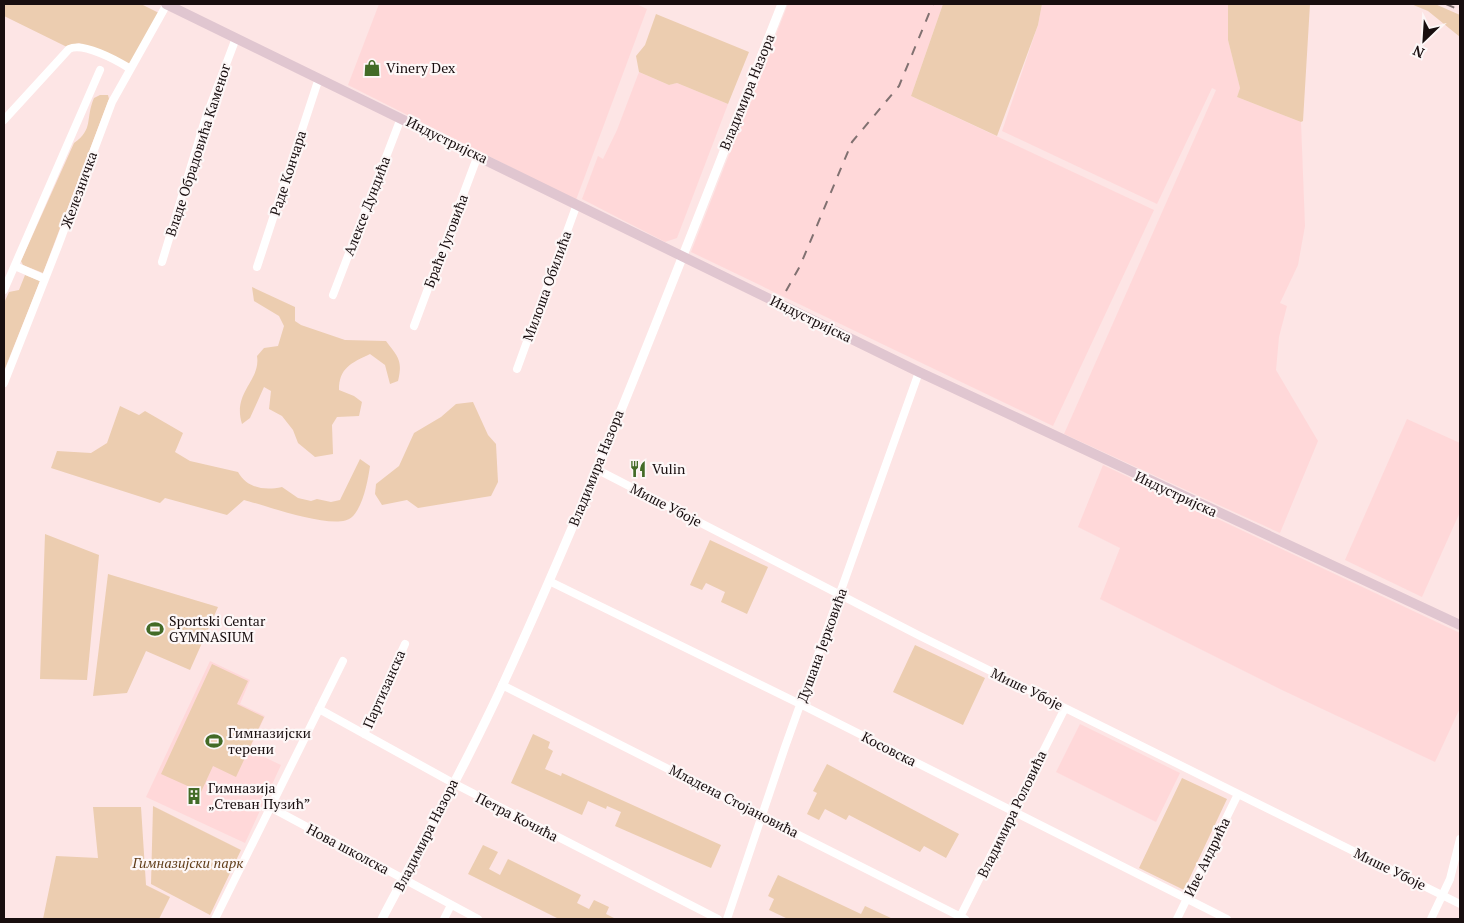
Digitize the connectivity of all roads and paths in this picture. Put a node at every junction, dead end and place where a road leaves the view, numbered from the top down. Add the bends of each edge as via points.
1 (167, 4) edge
2 (782, 4) edge
3 (236, 38) junction
4 (129, 68) junction
5 (100, 70) dead end
6 (319, 78) junction
7 (401, 118) junction
8 (4, 120) edge
9 (478, 156) junction
10 (577, 204) junction
11 (682, 255) junction
12 (162, 262) dead end
13 (15, 266) junction
14 (257, 267) dead end
15 (45, 279) junction
16 (4, 290) edge
17 (333, 294) dead end
18 (414, 326) dead end
19 (517, 369) dead end
20 (919, 372) junction
21 (4, 383) edge
22 (596, 469) junction
23 (549, 581) junction
24 (840, 595) junction
25 (1460, 625) edge
26 (404, 644) dead end
27 (343, 661) dead end
28 (502, 685) junction
29 (800, 704) junction
30 (320, 708) junction
31 (1065, 708) junction
32 (364, 734) junction
33 (453, 783) junction
34 (1238, 794) junction
35 (270, 807) junction
36 (1014, 812) junction
37 (762, 815) junction
38 (1460, 839) edge
39 (403, 879) junction
40 (1443, 896) junction
41 (1187, 899) junction
42 (1460, 904) edge
43 (451, 905) junction
44 (962, 918) edge
45 (215, 919) edge
46 (382, 919) edge
47 (444, 919) edge
48 (478, 919) edge
49 (718, 919) edge
50 (727, 919) edge
51 (1177, 919) edge
52 (1227, 919) edge
53 (1431, 919) edge

1 - 3 main road, Индустријска
1 - 4 street, Железничка
2 - 11 street, Владимира Назора
3 - 6 main road, Индустријска
3 - 12 street, Владе Обрадовића Каменог via 199,138
4 - 8 street via 84,47 68,48
4 - 15 street, Железничка via 112,102
5 - 13 street, Железничка
6 - 7 main road, Индустријска
6 - 14 street, Раде Кончара
7 - 9 main road, Индустријска
7 - 17 street, Алексе Дундића
9 - 10 main road, Индустријска
9 - 18 street, Браће Југовића
10 - 11 main road, Индустријска
10 - 19 street, Милоша Обилића
11 - 20 main road, Индустријска
11 - 22 street, Владимира Назора
13 - 15 street
13 - 16 street, Железничка
15 - 21 street, Железничка
20 - 24 street, Душана Јерковића
20 - 25 main road, Индустријска
22 - 23 street, Владимира Назора
22 - 24 street, Мише Убоје
23 - 28 street, Владимира Назора
23 - 29 street, Косовска
24 - 29 street, Душана Јерковића
24 - 31 street, Мише Убоје
26 - 32 street, Партизанска
27 - 30 street
28 - 33 street, Владимира Назора
28 - 37 street, Младена Стојановића
29 - 36 street, Косовска
29 - 37 street, Душана Јерковића
30 - 32 street, Петра Кочића
30 - 35 street
31 - 34 street, Мише Убоје
31 - 36 street, Владимира Роловића
32 - 33 street, Петра Кочића
33 - 39 street, Владимира Назора
33 - 49 street, Петра Кочића
34 - 40 street, Мише Убоје
34 - 41 street, Иве Андрића
35 - 39 street, Нова школска
35 - 45 street
36 - 41 street, Косовска
36 - 44 street, Владимира Роловића
37 - 44 street, Младена Стојановића
37 - 50 street, Душана Јерковића
38 - 40 street
39 - 43 street, Нова школска
39 - 46 street, Владимира Назора
40 - 42 street, Мише Убоје
40 - 53 street
41 - 51 street, Иве Андрића
41 - 52 street, Косовска
43 - 47 street
43 - 48 street, Нова школска

